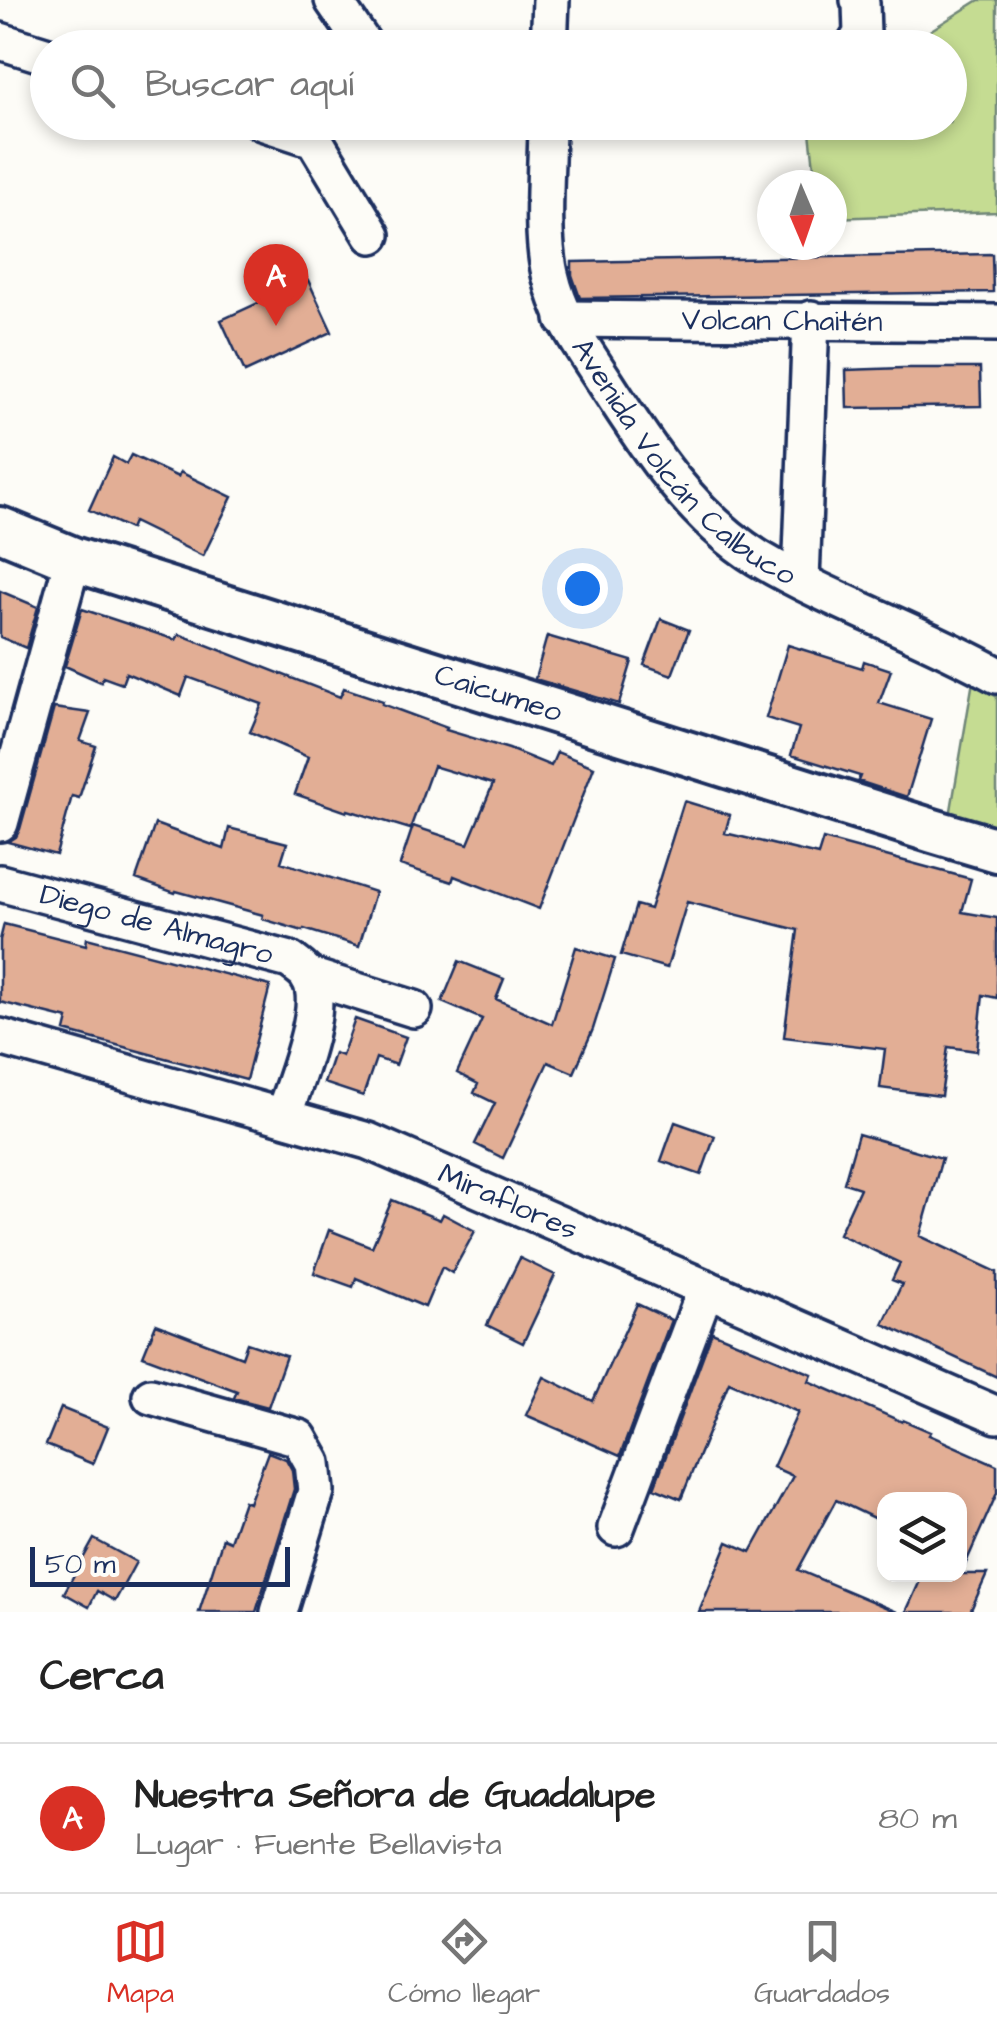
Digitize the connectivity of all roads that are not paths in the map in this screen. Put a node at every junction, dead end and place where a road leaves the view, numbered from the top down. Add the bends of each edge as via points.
1 (334, 0) edge
2 (550, 0) edge
3 (859, 0) edge
4 (354, 30) edge
5 (549, 30) edge
6 (862, 30) edge
7 (0, 41) edge
8 (30, 50) edge
9 (331, 140) edge
10 (548, 140) edge
11 (372, 236) dead end
12 (564, 319) junction
13 (811, 320) junction
14 (997, 323) edge
15 (0, 530) edge
16 (74, 559) junction
17 (801, 580) junction
18 (997, 675) edge
19 (0, 824) edge
20 (997, 850) edge
21 (0, 883) edge
22 (309, 976) junction
23 (414, 1008) dead end
24 (0, 1037) edge
25 (283, 1116) junction
26 (706, 1288) junction
27 (151, 1396) dead end
28 (997, 1415) edge
29 (616, 1528) dead end
30 (279, 1612) edge

1 - 4 street
2 - 5 street
3 - 6 street
7 - 8 street
9 - 11 street
10 - 12 street, Avenida Volcán Calbuco via 546,246
12 - 13 street, Volcan Chaitén
12 - 17 street, Avenida Volcán Calbuco via 684,492 756,556
13 - 14 street, Volcan Chaitén
13 - 17 street
15 - 16 street, Caicumeo
16 - 19 street
16 - 20 street, Caicumeo
17 - 18 street, Avenida Volcán Calbuco
21 - 22 street, Diego de Almagro via 290,960
22 - 23 street, Diego de Almagro
22 - 25 street, Diego de Almagro via 311,1031
24 - 25 street, Miraflores
25 - 26 street, Miraflores via 368,1141
26 - 28 street, Miraflores
26 - 29 street
27 - 30 street via 299,1438 313,1463 316,1491

